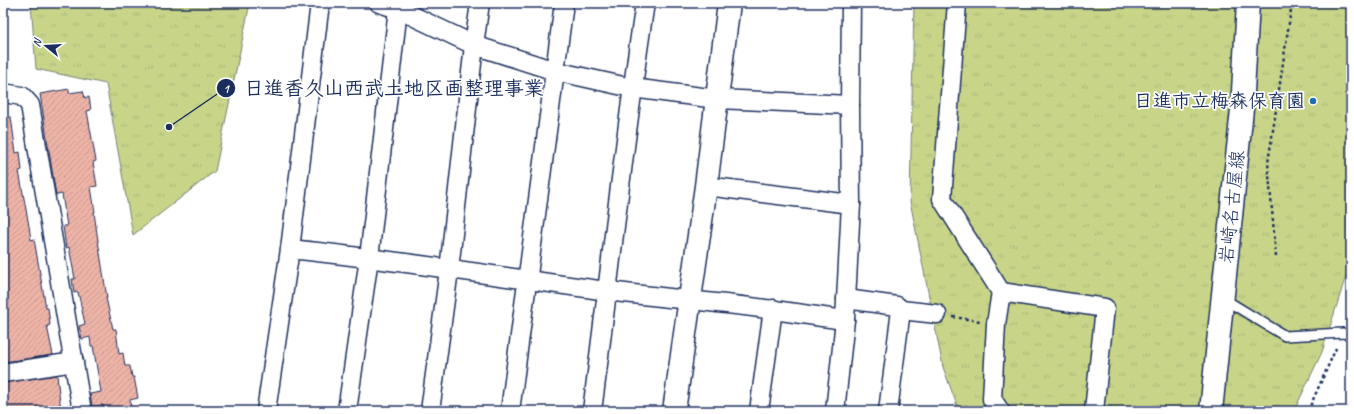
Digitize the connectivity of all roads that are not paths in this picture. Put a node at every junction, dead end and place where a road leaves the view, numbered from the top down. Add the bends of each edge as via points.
1 (320, 3) edge
2 (379, 3) edge
3 (480, 3) edge
4 (564, 3) edge
5 (646, 3) edge
6 (729, 3) edge
7 (851, 3) edge
8 (957, 3) edge
9 (1248, 3) edge
10 (398, 9) junction
11 (474, 45) junction
12 (555, 71) junction
13 (632, 88) junction
14 (3, 93) edge
15 (717, 99) junction
16 (850, 105) junction
17 (706, 186) junction
18 (851, 204) junction
19 (290, 249) junction
20 (369, 258) junction
21 (449, 270) junction
22 (528, 279) junction
23 (608, 291) junction
24 (1001, 292) junction
25 (846, 299) junction
26 (1224, 299) junction
27 (690, 301) junction
28 (773, 310) junction
29 (902, 310) junction
30 (937, 314) road end
31 (845, 320) junction
32 (1347, 334) edge
33 (74, 362) junction
34 (3, 373) edge
35 (82, 411) edge
36 (266, 411) edge
37 (347, 411) edge
38 (430, 411) edge
39 (510, 411) edge
40 (592, 411) edge
41 (674, 411) edge
42 (759, 411) edge
43 (834, 411) edge
44 (888, 411) edge
45 (1000, 411) edge
46 (1094, 411) edge
47 (1211, 411) edge

1 - 19 street
2 - 10 street
3 - 11 street
4 - 12 street
5 - 13 street
6 - 15 street
7 - 16 street
8 - 24 street via 942,199
9 - 26 street, 岩崎名古屋線 via 1242,110
10 - 11 street
10 - 20 street
11 - 12 street
11 - 21 street
12 - 13 street
12 - 22 street
13 - 15 street
13 - 23 street
14 - 33 street via 22,96 30,105
15 - 16 street
15 - 17 street
16 - 18 street
17 - 18 street
17 - 27 street
18 - 25 street
19 - 20 street
19 - 36 street
20 - 21 street
20 - 37 street
21 - 22 street
21 - 38 street
22 - 23 street
22 - 39 street
23 - 27 street
23 - 40 street
24 - 45 street via 996,324 992,399
24 - 46 street via 1105,308
25 - 29 street via 897,306
25 - 31 street
26 - 32 lane via 1285,336
26 - 47 street, 岩崎名古屋線
27 - 28 street
27 - 41 street
28 - 31 street
28 - 42 street
29 - 30 street
29 - 44 street
31 - 43 street
33 - 34 street
33 - 35 street

